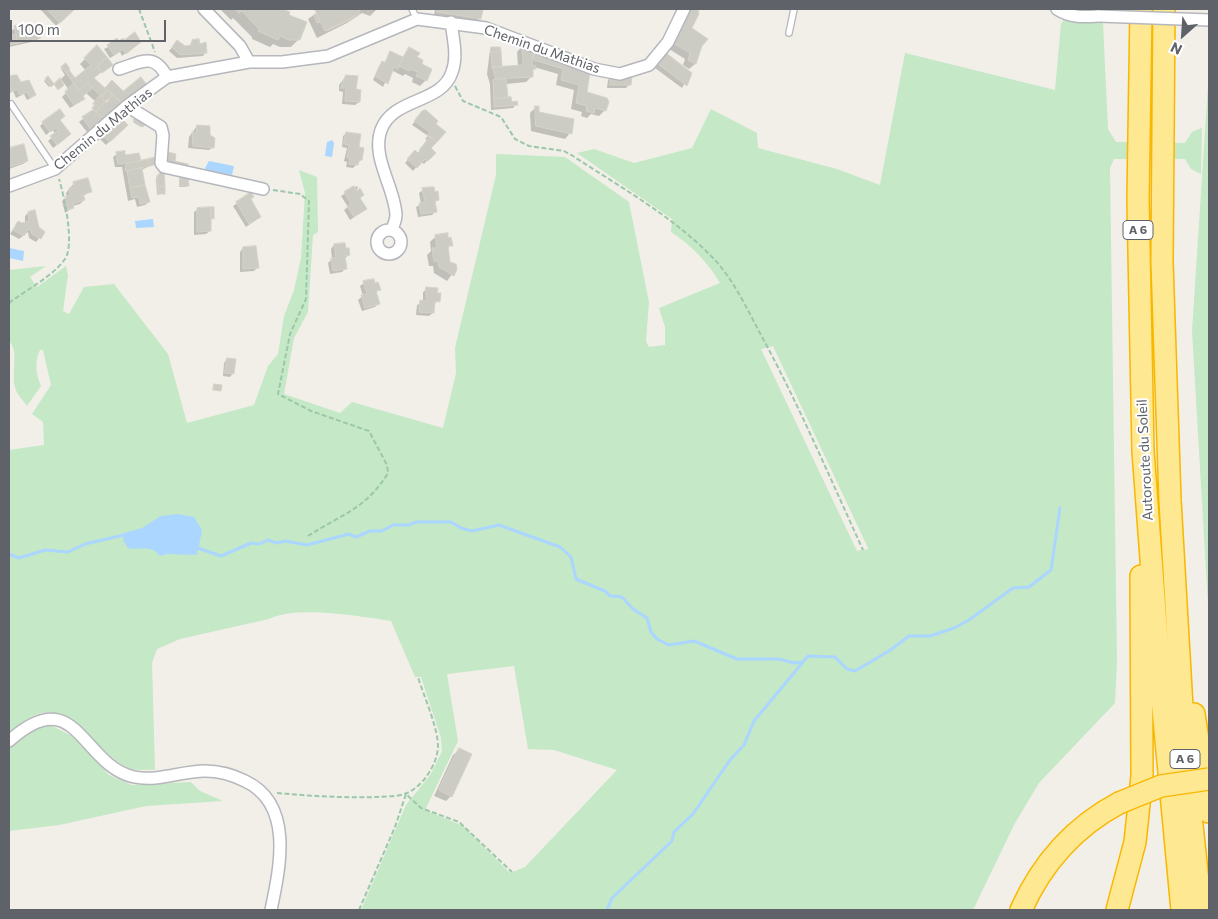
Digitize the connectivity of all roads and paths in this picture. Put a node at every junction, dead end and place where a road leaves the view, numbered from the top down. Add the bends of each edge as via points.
1 (139, 9) edge
2 (204, 9) edge
3 (684, 9) edge
4 (794, 9) edge
5 (1057, 9) edge
6 (1141, 9) edge
7 (1164, 9) edge
8 (415, 12) edge
9 (1209, 20) edge
10 (451, 22) junction
11 (789, 33) dead end
12 (157, 62) junction
13 (249, 62) junction
14 (119, 68) dead end
15 (167, 77) junction
16 (450, 78) junction
17 (11, 104) dead end
18 (127, 106) junction
19 (55, 170) junction
20 (9, 186) edge
21 (263, 189) joint
22 (392, 230) dead end
23 (9, 302) edge
24 (1143, 451) junction
25 (308, 536) dead end
26 (863, 550) dead end
27 (1176, 608) junction
28 (418, 677) dead end
29 (9, 741) edge
30 (1209, 779) edge
31 (406, 794) junction
32 (264, 795) junction
33 (1209, 812) edge
34 (512, 872) dead end
35 (271, 910) edge
36 (359, 910) edge
37 (1021, 910) edge
38 (1117, 910) edge
39 (1182, 910) edge
40 (1201, 910) edge

1 - 12 path
2 - 13 street via 240,46
3 - 10 street, Chemin du Mathias via 668,42 649,65 620,74 594,69 486,28
4 - 11 lane
5 - 9 street, bridge via 1078,17
6 - 24 highway, Autoroute du Soleil / A 6 via 1138,200
7 - 27 highway, Autoroute du Soleil / A 6 via 1162,271
8 - 10 street, Chemin du Mathias
8 - 13 street, Chemin du Mathias via 328,56
10 - 16 street via 455,55
12 - 14 street via 149,60
12 - 15 street
13 - 15 street, Chemin du Mathias
15 - 18 street, Chemin du Mathias
16 - 22 street via 430,94 396,109 380,132 380,150 396,216
16 - 26 path via 463,101 501,117 515,139 529,146 564,151 573,156 642,201 714,259 736,289 792,392
17 - 19 lane
18 - 19 street, Chemin du Mathias
18 - 21 street via 161,127 164,135 161,163 164,167
19 - 20 street, Chemin du Mathias
19 - 23 path via 66,208 66,259
21 - 25 path via 300,194 309,201 306,299 290,334 278,394 311,411 370,430 388,472 372,496 342,518
24 - 38 highway via 1142,776 1135,842
24 - 39 highway, Autoroute du Soleil / A 6
27 - 33 highway
27 - 40 highway, Autoroute du Soleil / A 6 via 1185,759
28 - 31 path via 438,749 425,780
29 - 32 street via 31,723 57,720 70,725 110,764 132,776 158,778 222,771 254,785
30 - 37 highway, bridge via 1161,786 1119,803 1088,822 1066,840 1043,870
31 - 32 path via 346,798
31 - 34 path via 421,808 459,822
31 - 36 path
32 - 35 street via 273,808 281,838

